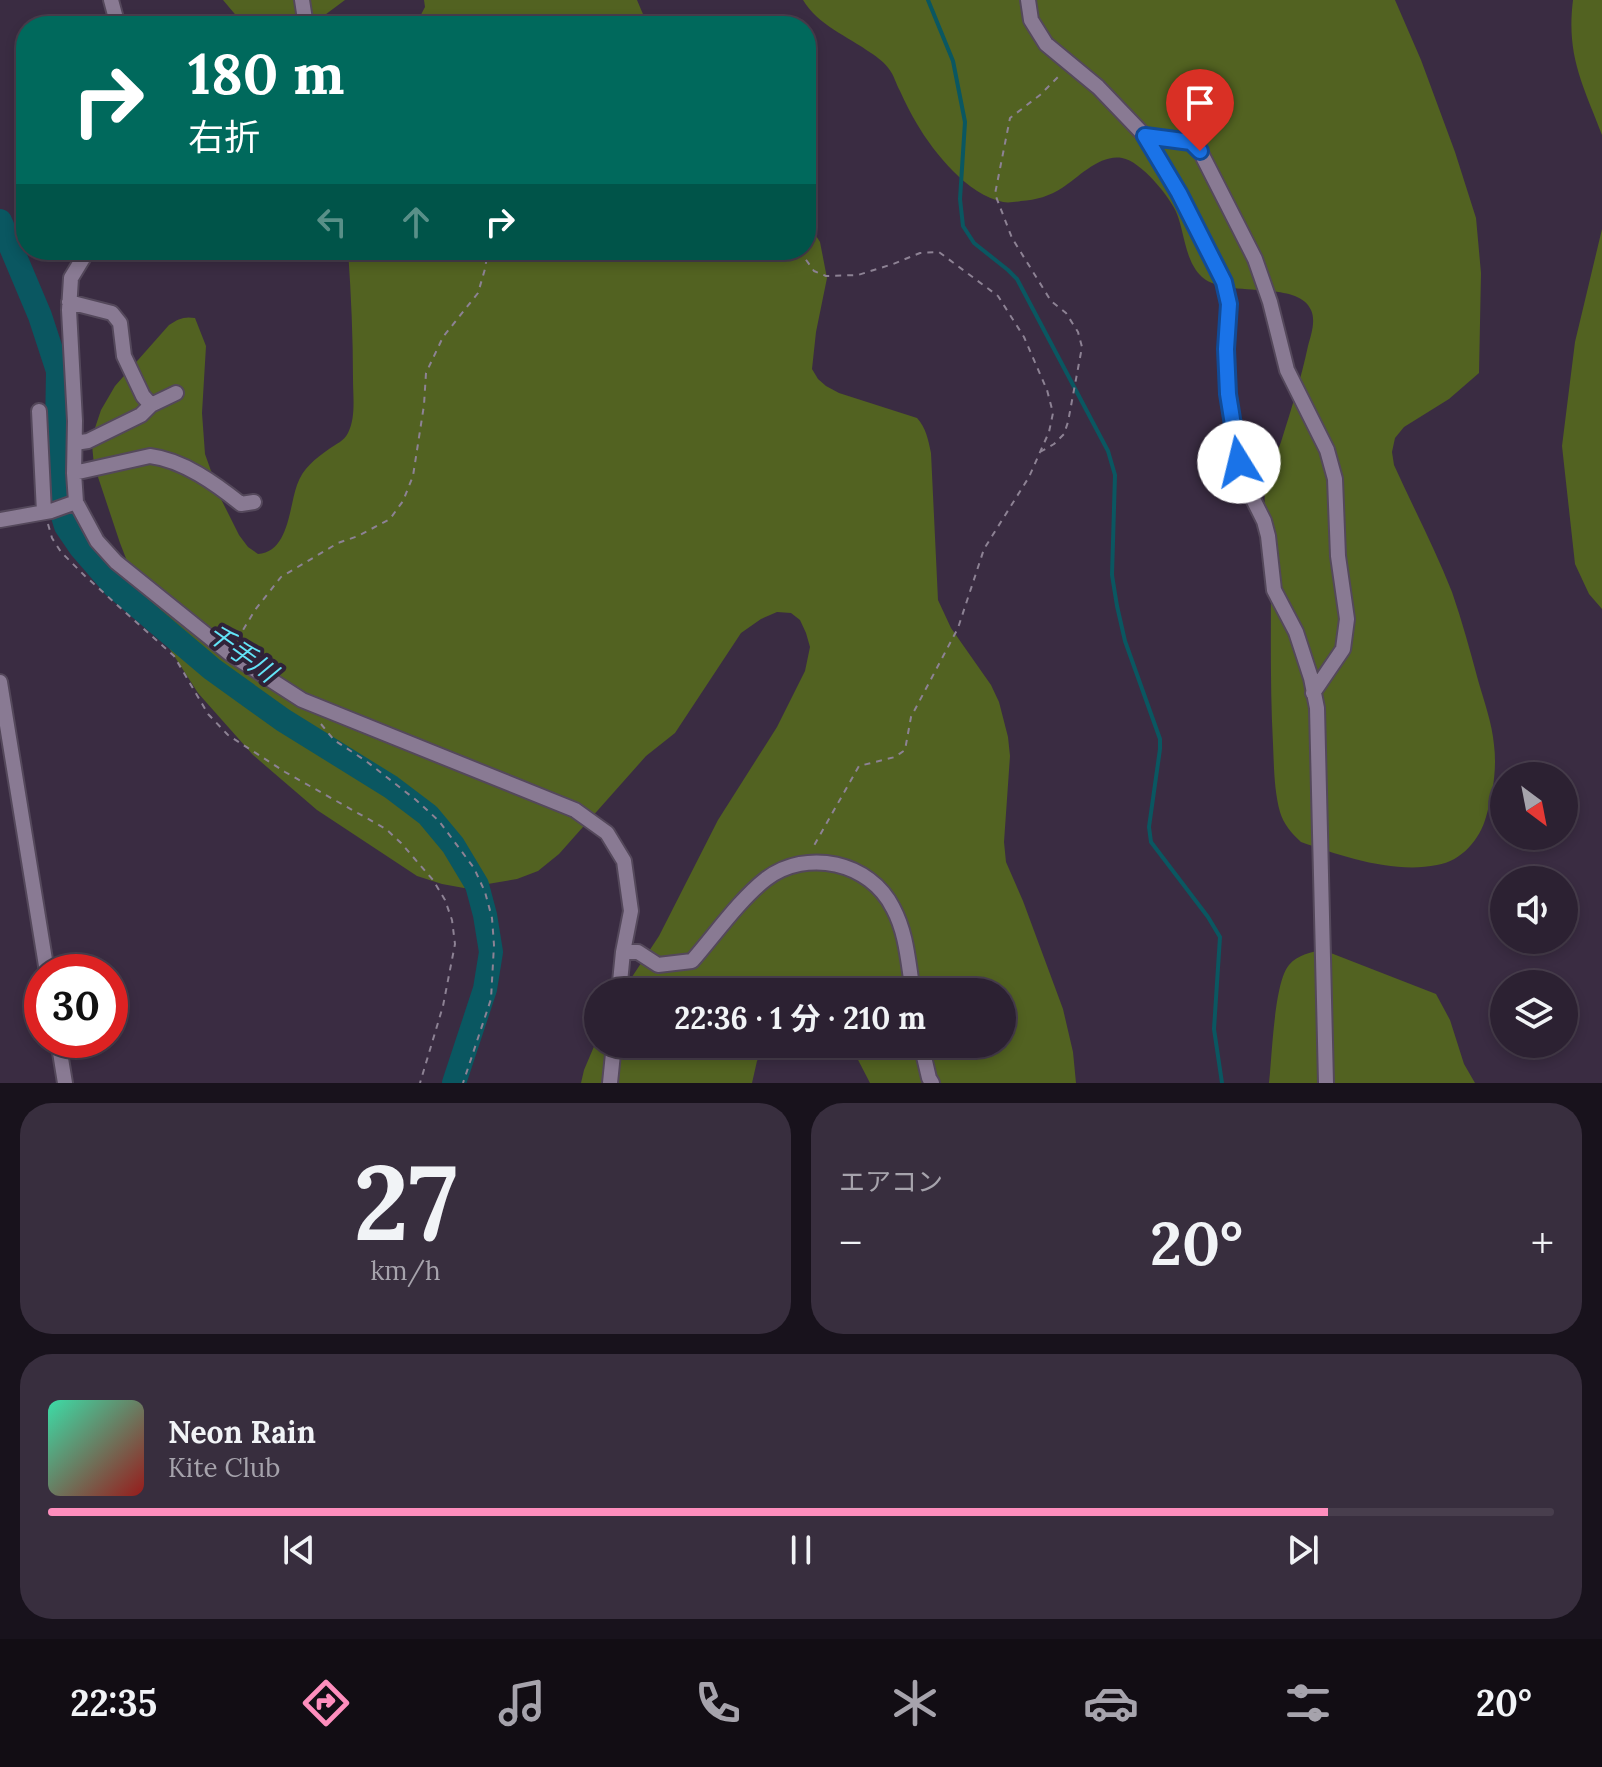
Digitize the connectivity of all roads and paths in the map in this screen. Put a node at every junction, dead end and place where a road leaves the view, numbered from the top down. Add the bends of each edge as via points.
1 (1028, 0) edge
2 (1071, 65) junction
3 (1145, 136) junction
4 (82, 260) edge
5 (486, 260) edge
6 (806, 260) edge
7 (69, 302) junction
8 (176, 393) dead end
9 (151, 405) junction
10 (39, 411) dead end
11 (75, 443) junction
12 (1039, 453) junction
13 (74, 473) junction
14 (76, 502) junction
15 (254, 502) dead end
16 (48, 511) junction
17 (0, 520) edge
18 (229, 653) junction
19 (0, 682) edge
20 (1313, 693) junction
21 (311, 704) junction
22 (7, 775) edge
23 (809, 862) junction
24 (623, 952) junction
25 (43, 954) edge
26 (620, 978) edge
27 (911, 978) edge
28 (61, 1058) edge
29 (613, 1058) edge
30 (924, 1058) edge
31 (65, 1083) edge
32 (420, 1083) edge
33 (463, 1083) edge
34 (610, 1083) edge
35 (932, 1083) edge
36 (1326, 1083) edge

1 - 2 street via 1031,20 1046,44
2 - 3 street
2 - 12 path via 1010,118 995,194 1012,238 1051,301 1066,313 1082,347 1064,434
3 - 20 street via 1224,282 1229,304 1228,394 1239,462 1264,521 1274,590 1296,632
3 - 20 street via 1191,142 1200,151 1255,259 1287,370 1327,450 1335,479 1347,619 1343,649
4 - 7 street via 71,278
5 - 18 path via 478,293 443,337 426,373 413,476 403,501 390,519 281,577
6 - 12 path via 826,276 858,275 920,253 939,252 998,296 1024,337 1047,390 1053,413
7 - 9 street via 112,313 120,323 124,356
7 - 11 street
8 - 9 street
9 - 11 street via 141,415
10 - 16 street
11 - 13 street
12 - 23 path via 984,549 958,628 911,717 905,750 859,766
13 - 14 street
13 - 15 street via 150,456 163,458 213,481 241,504
14 - 16 street
14 - 18 street via 97,541 116,562
16 - 17 street
16 - 32 path via 52,538 61,552 174,656 208,714 228,735 386,829 433,880 452,920 455,944
18 - 21 street
19 - 22 street
20 - 36 street
21 - 24 street via 575,810 607,833 624,861 631,911
21 - 33 path via 334,740 439,821 485,892 494,945 491,999
22 - 25 street
23 - 24 street via 795,863 765,880 692,961 658,965 638,952
23 - 27 street via 854,870 883,893 904,932
24 - 26 street
28 - 31 street
29 - 34 street
30 - 35 street

